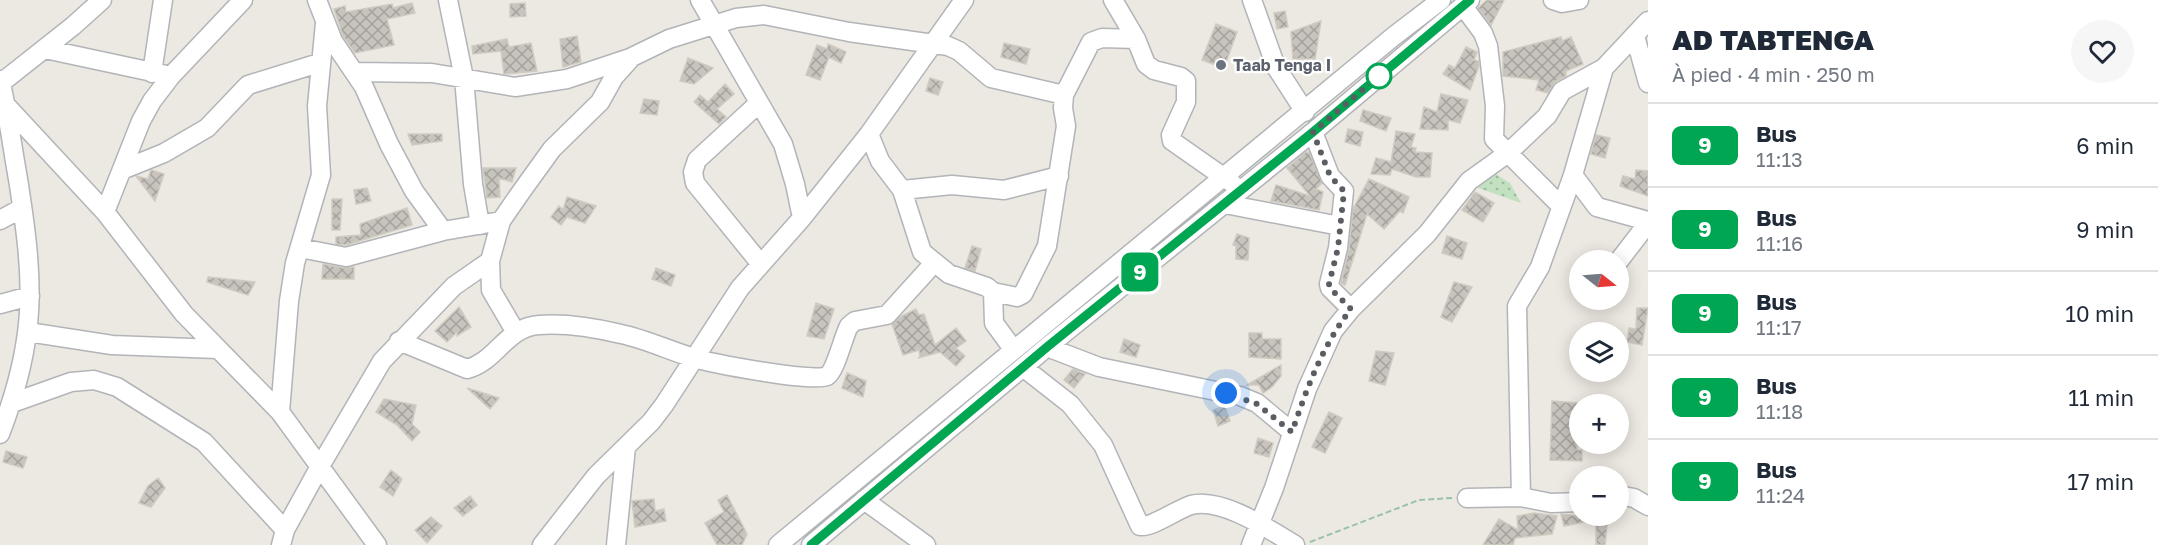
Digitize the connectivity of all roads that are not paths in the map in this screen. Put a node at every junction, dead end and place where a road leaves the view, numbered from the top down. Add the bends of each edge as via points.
1 (102, 0) edge
2 (163, 0) edge
3 (243, 0) edge
4 (317, 0) edge
5 (448, 0) edge
6 (700, 0) edge
7 (964, 0) edge
8 (1113, 0) edge
9 (1252, 0) edge
10 (1442, 0) edge
11 (1553, 0) edge
12 (1579, 0) edge
13 (1466, 3) edge
14 (1648, 21) edge
15 (325, 23) junction
16 (714, 26) junction
17 (1635, 36) junction
18 (1136, 39) junction
19 (932, 42) junction
20 (45, 49) junction
21 (632, 57) junction
22 (320, 63) junction
23 (1604, 68) junction
24 (355, 72) junction
25 (152, 73) junction
26 (171, 76) junction
27 (464, 78) junction
28 (1648, 83) edge
29 (1064, 95) junction
30 (3, 102) edge
31 (759, 103) junction
32 (1305, 112) junction
33 (1313, 132) junction
34 (868, 134) junction
35 (1508, 153) junction
36 (122, 170) junction
37 (1573, 175) junction
38 (1059, 176) junction
39 (1224, 177) junction
40 (902, 190) junction
41 (1242, 190) junction
42 (1225, 204) junction
43 (1562, 206) junction
44 (22, 208) junction
45 (105, 212) junction
46 (802, 218) junction
47 (0, 220) edge
48 (501, 221) junction
49 (1648, 222) edge
50 (480, 225) junction
51 (1340, 226) junction
52 (443, 231) junction
53 (300, 248) junction
54 (1627, 250) edge
55 (490, 261) junction
56 (760, 263) junction
57 (934, 263) junction
58 (993, 292) junction
59 (30, 296) junction
60 (0, 304) edge
61 (1351, 309) junction
62 (515, 331) junction
63 (28, 332) junction
64 (399, 341) junction
65 (1047, 347) junction
66 (217, 349) junction
67 (1013, 349) junction
68 (693, 358) junction
69 (1023, 368) junction
70 (12, 403) junction
71 (280, 412) junction
72 (1292, 432) junction
73 (0, 434) edge
74 (626, 447) junction
75 (319, 468) junction
76 (1521, 497) junction
77 (1629, 497) edge
78 (1467, 498) road end
79 (864, 500) junction
80 (1569, 502) edge
81 (1648, 506) edge
82 (1260, 524) junction
83 (283, 537) edge
84 (377, 545) edge
85 (542, 545) edge
86 (616, 545) edge
87 (778, 545) edge
88 (811, 545) edge
89 (926, 545) edge
90 (1251, 545) edge
91 (1295, 545) edge

1 - 20 street
2 - 25 street
3 - 26 street
4 - 15 street
5 - 27 street
6 - 16 street
7 - 19 street
8 - 18 street
9 - 32 street via 1276,67
10 - 32 street
11 - 12 street
13 - 33 street
13 - 35 street via 1486,40 1495,106 1493,136
14 - 17 street
15 - 22 street
15 - 24 street
16 - 19 street via 736,18 769,15 849,32
16 - 21 street via 657,44
16 - 31 street
17 - 23 street
17 - 28 street
18 - 29 street via 1102,38 1091,42
18 - 39 street via 1149,68 1186,81 1185,102 1172,141
19 - 29 street via 959,51 991,78
19 - 34 street
20 - 25 street
20 - 30 street
21 - 27 street via 567,79 515,87
21 - 48 street via 600,102 552,149
22 - 36 street via 248,85 207,128 164,153
22 - 53 street via 317,106 321,175
23 - 35 street via 1562,91 1550,113
23 - 37 street
24 - 27 street via 432,73
24 - 52 street via 414,191
25 - 26 street
26 - 36 street via 141,120
27 - 50 street via 472,184
29 - 38 street via 1066,126
30 - 44 street
30 - 45 street
31 - 46 street via 787,154
31 - 56 street via 698,160 693,172 695,183
32 - 39 street
33 - 41 street
33 - 51 street via 1330,176 1344,189
34 - 40 street via 880,161
34 - 46 street
35 - 43 street
35 - 61 street via 1471,179 1427,234
36 - 45 street
37 - 43 street
37 - 49 street via 1597,207
38 - 40 street via 1004,190 952,185
38 - 58 street via 1044,255 1023,294 1017,297
39 - 41 street
39 - 67 street
40 - 57 street via 922,252
41 - 42 street
42 - 51 street
42 - 65 street
43 - 76 street via 1538,274 1517,306
44 - 47 street
44 - 59 street via 30,256
45 - 66 street
46 - 56 street
48 - 50 street
48 - 55 street
49 - 54 street
50 - 52 street
51 - 61 street via 1329,284
52 - 53 street via 346,257
53 - 71 street via 289,301
55 - 62 street via 491,290
55 - 64 street via 460,281
56 - 68 street
57 - 58 street via 949,274
57 - 68 street via 887,315 855,321 849,326 826,376 770,373
58 - 67 street via 994,323
59 - 60 street
59 - 63 street
61 - 72 street via 1322,353
62 - 64 street via 477,367 467,369
62 - 68 street via 540,325 623,334
63 - 66 street via 121,346
63 - 70 street
64 - 75 street via 382,361
65 - 69 street
65 - 72 street via 1099,368 1240,396 1263,408
66 - 71 street
67 - 87 street
68 - 74 street via 664,405
69 - 79 street
69 - 82 street via 1070,404 1103,445 1140,526 1193,504 1230,510
70 - 73 street
70 - 83 street via 72,382 94,380 117,387 204,442
71 - 75 street
72 - 82 street
74 - 85 street via 596,476
74 - 86 street
75 - 83 street
75 - 84 street
76 - 78 street
76 - 80 street
77 - 81 street
79 - 88 street
79 - 89 street
82 - 90 street
82 - 91 street

